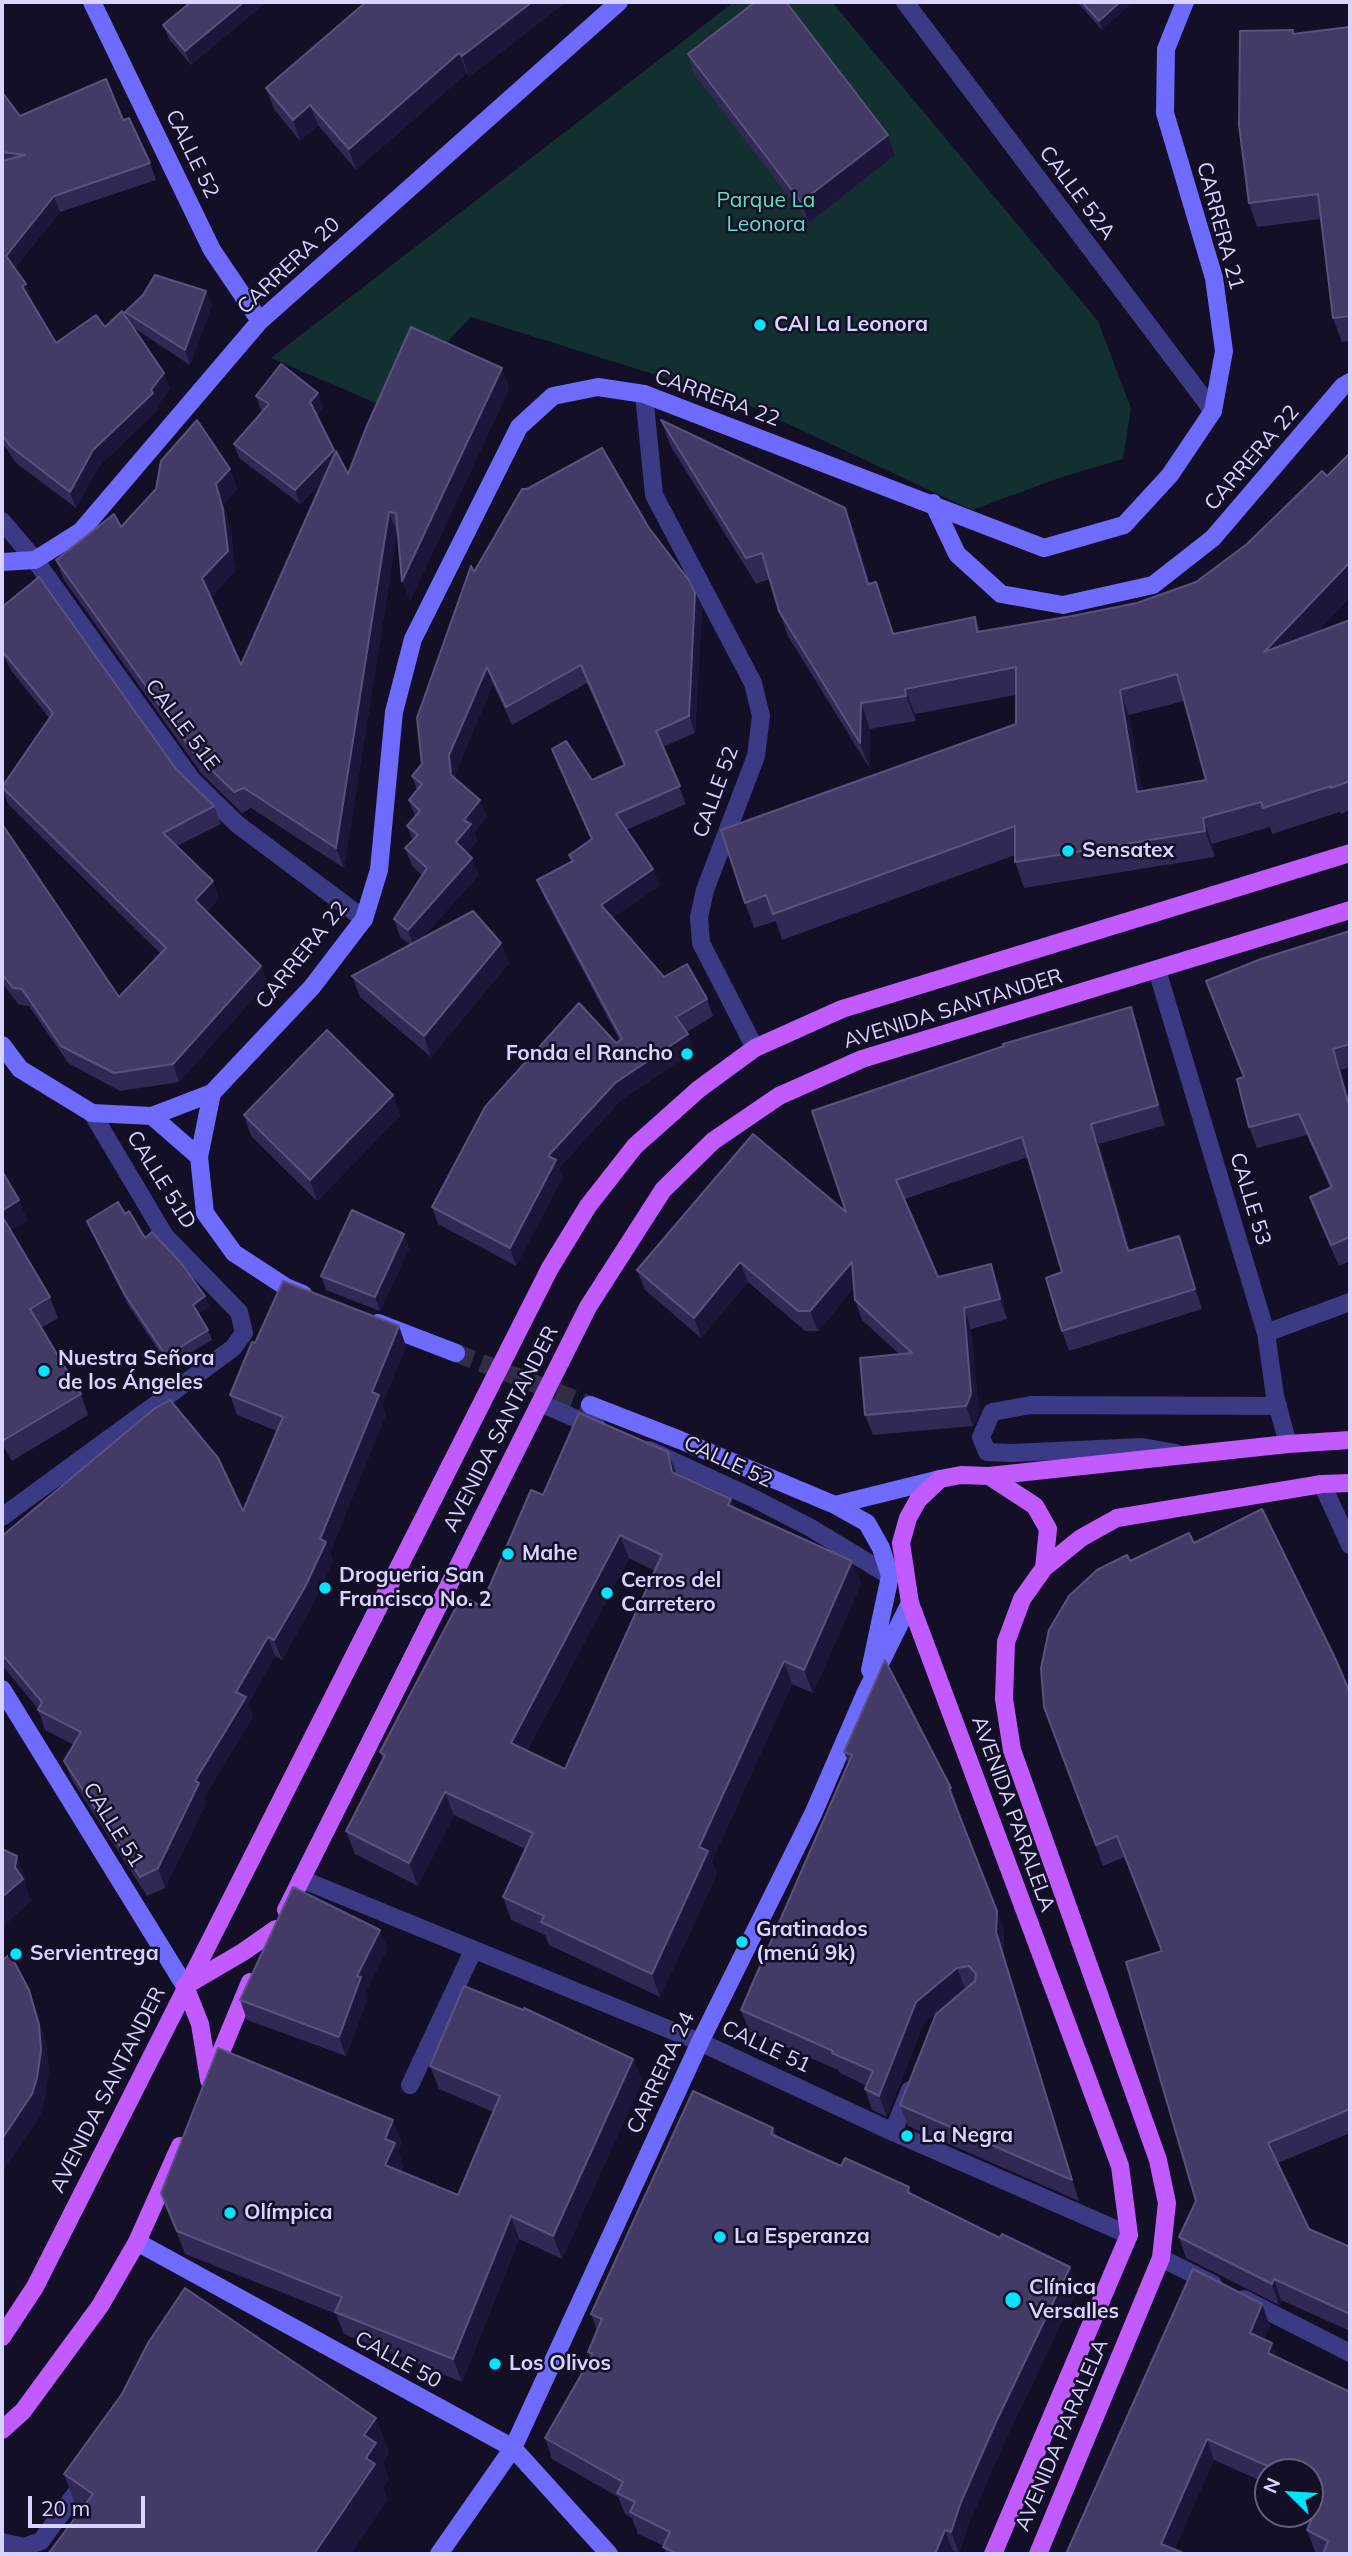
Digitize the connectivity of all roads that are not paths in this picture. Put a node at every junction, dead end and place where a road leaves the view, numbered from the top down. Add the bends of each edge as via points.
1 (619, 2) edge
2 (905, 2) edge
3 (1185, 2) edge
4 (98, 4) edge
5 (260, 321) junction
6 (1350, 382) edge
7 (644, 394) junction
8 (1213, 411) junction
9 (933, 503) junction
10 (2, 521) edge
11 (35, 560) junction
12 (2, 562) edge
13 (1350, 853) edge
14 (1350, 910) edge
15 (364, 919) junction
16 (1157, 970) junction
17 (2, 1045) edge
18 (755, 1048) junction
19 (212, 1093) junction
20 (92, 1113) junction
21 (152, 1116) junction
22 (199, 1157) junction
23 (322, 1301) edge
24 (1350, 1302) edge
25 (359, 1315) edge
26 (1266, 1333) junction
27 (456, 1353) tunnel mouth
28 (540, 1403) junction
29 (590, 1405) tunnel mouth
30 (1278, 1406) junction
31 (613, 1434) edge
32 (1350, 1440) edge
33 (1288, 1444) junction
34 (638, 1445) edge
35 (1190, 1455) junction
36 (989, 1476) junction
37 (940, 1479) junction
38 (1350, 1483) edge
39 (1322, 1484) junction
40 (835, 1504) junction
41 (2, 1517) edge
42 (1350, 1545) edge
43 (1044, 1568) junction
44 (890, 1576) junction
45 (911, 1604) junction
46 (2, 1689) edge
47 (864, 1694) junction
48 (301, 1879) junction
49 (276, 1929) junction
50 (473, 1951) junction
51 (186, 1986) junction
52 (700, 2042) junction
53 (916, 2074) edge
54 (410, 2085) dead end
55 (893, 2132) junction
56 (186, 2135) edge
57 (1129, 2235) junction
58 (136, 2242) junction
59 (1161, 2258) junction
60 (2, 2337) edge
61 (1350, 2353) edge
62 (2, 2430) edge
63 (513, 2448) junction
64 (95, 2466) edge
65 (2, 2542) edge
66 (439, 2554) edge
67 (609, 2554) edge
68 (993, 2554) edge
69 (1038, 2554) edge

1 - 5 main road, CARRERA 20
2 - 8 street, CALLE 52A
3 - 8 main road, CARRERA 21 via 1166,49 1165,113 1214,278 1224,351
4 - 5 main road, CALLE 52 via 212,250
5 - 11 main road, CARRERA 20 via 81,531
6 - 9 main road, CARRERA 22 via 1213,538 1153,585 1063,605 1001,594 957,554
7 - 9 main road, CARRERA 22
7 - 15 main road, CARRERA 22 via 598,387 554,396 519,427 412,639 394,712 379,870
7 - 18 street, CALLE 52 via 654,495 753,683 761,716 756,756 699,917 701,943
8 - 9 main road, CARRERA 21 via 1170,474 1124,525 1044,548
10 - 11 street, CALLE 51E
11 - 12 main road, CARRERA 20
11 - 15 street, CALLE 51E via 192,780 237,824
13 - 18 main road, AVENIDA SANTANDER via 842,1009
14 - 16 main road, AVENIDA SANTANDER
15 - 19 main road, CARRERA 22 via 312,987
16 - 26 street, CALLE 53
16 - 28 main road, AVENIDA SANTANDER via 862,1059 779,1097 713,1140 663,1190 621,1253
17 - 20 main road, CALLE 51D via 20,1069
18 - 51 main road, AVENIDA SANTANDER via 699,1089 635,1146 588,1206 550,1268
19 - 21 main road, CALLE 51D
19 - 22 main road
20 - 21 main road, CALLE 51D
20 - 41 street, CALLE 51D via 165,1236 239,1312 244,1333 233,1348
21 - 22 main road
22 - 23 main road via 205,1213 234,1253 286,1287
24 - 26 street
25 - 27 main road
26 - 30 street, CALLE 53
28 - 31 street
28 - 48 main road, AVENIDA SANTANDER
29 - 40 main road, CALLE 52
30 - 33 street, CALLE 53
30 - 35 street via 1031,1405 992,1412 981,1437 987,1452 1142,1447
32 - 33 main road
33 - 35 main road
34 - 44 street, CALLE 52 via 766,1504
35 - 36 main road
36 - 37 main road
36 - 43 main road via 1035,1506 1048,1529
37 - 40 main road
37 - 45 main road, AVENIDA PARALELA via 918,1500 901,1543
38 - 39 main road, AVENIDA PARALELA
39 - 42 street
39 - 43 main road, AVENIDA PARALELA via 1117,1518 1081,1538
40 - 44 main road, CALLE 52 via 867,1523
43 - 59 main road, AVENIDA PARALELA via 1022,1599 1006,1642 1003,1699 1012,1750 1158,2160 1167,2203
44 - 47 main road
45 - 47 main road, CARRERA 24
45 - 57 main road, AVENIDA PARALELA via 1120,2166
46 - 51 main road, CALLE 51
47 - 52 main road, CARRERA 24 via 813,1814
48 - 49 main road, AVENIDA SANTANDER
48 - 50 street, CALLE 51
49 - 51 main road
49 - 51 main road, AVENIDA SANTANDER via 207,2086 200,2024
50 - 52 street, CALLE 51
50 - 54 street
51 - 60 main road, AVENIDA SANTANDER via 35,2287
52 - 55 street, CALLE 51
52 - 63 main road, CARRERA 24
53 - 55 street
55 - 57 street, CALLE 51
56 - 58 main road
57 - 68 main road, AVENIDA PARALELA
58 - 62 main road via 100,2306 23,2410
58 - 63 main road, CALLE 50
59 - 61 street
59 - 69 main road, AVENIDA PARALELA
63 - 66 main road, CARRERA 24
63 - 67 main road, CALLE 50
64 - 65 street via 41,2541 24,2547

